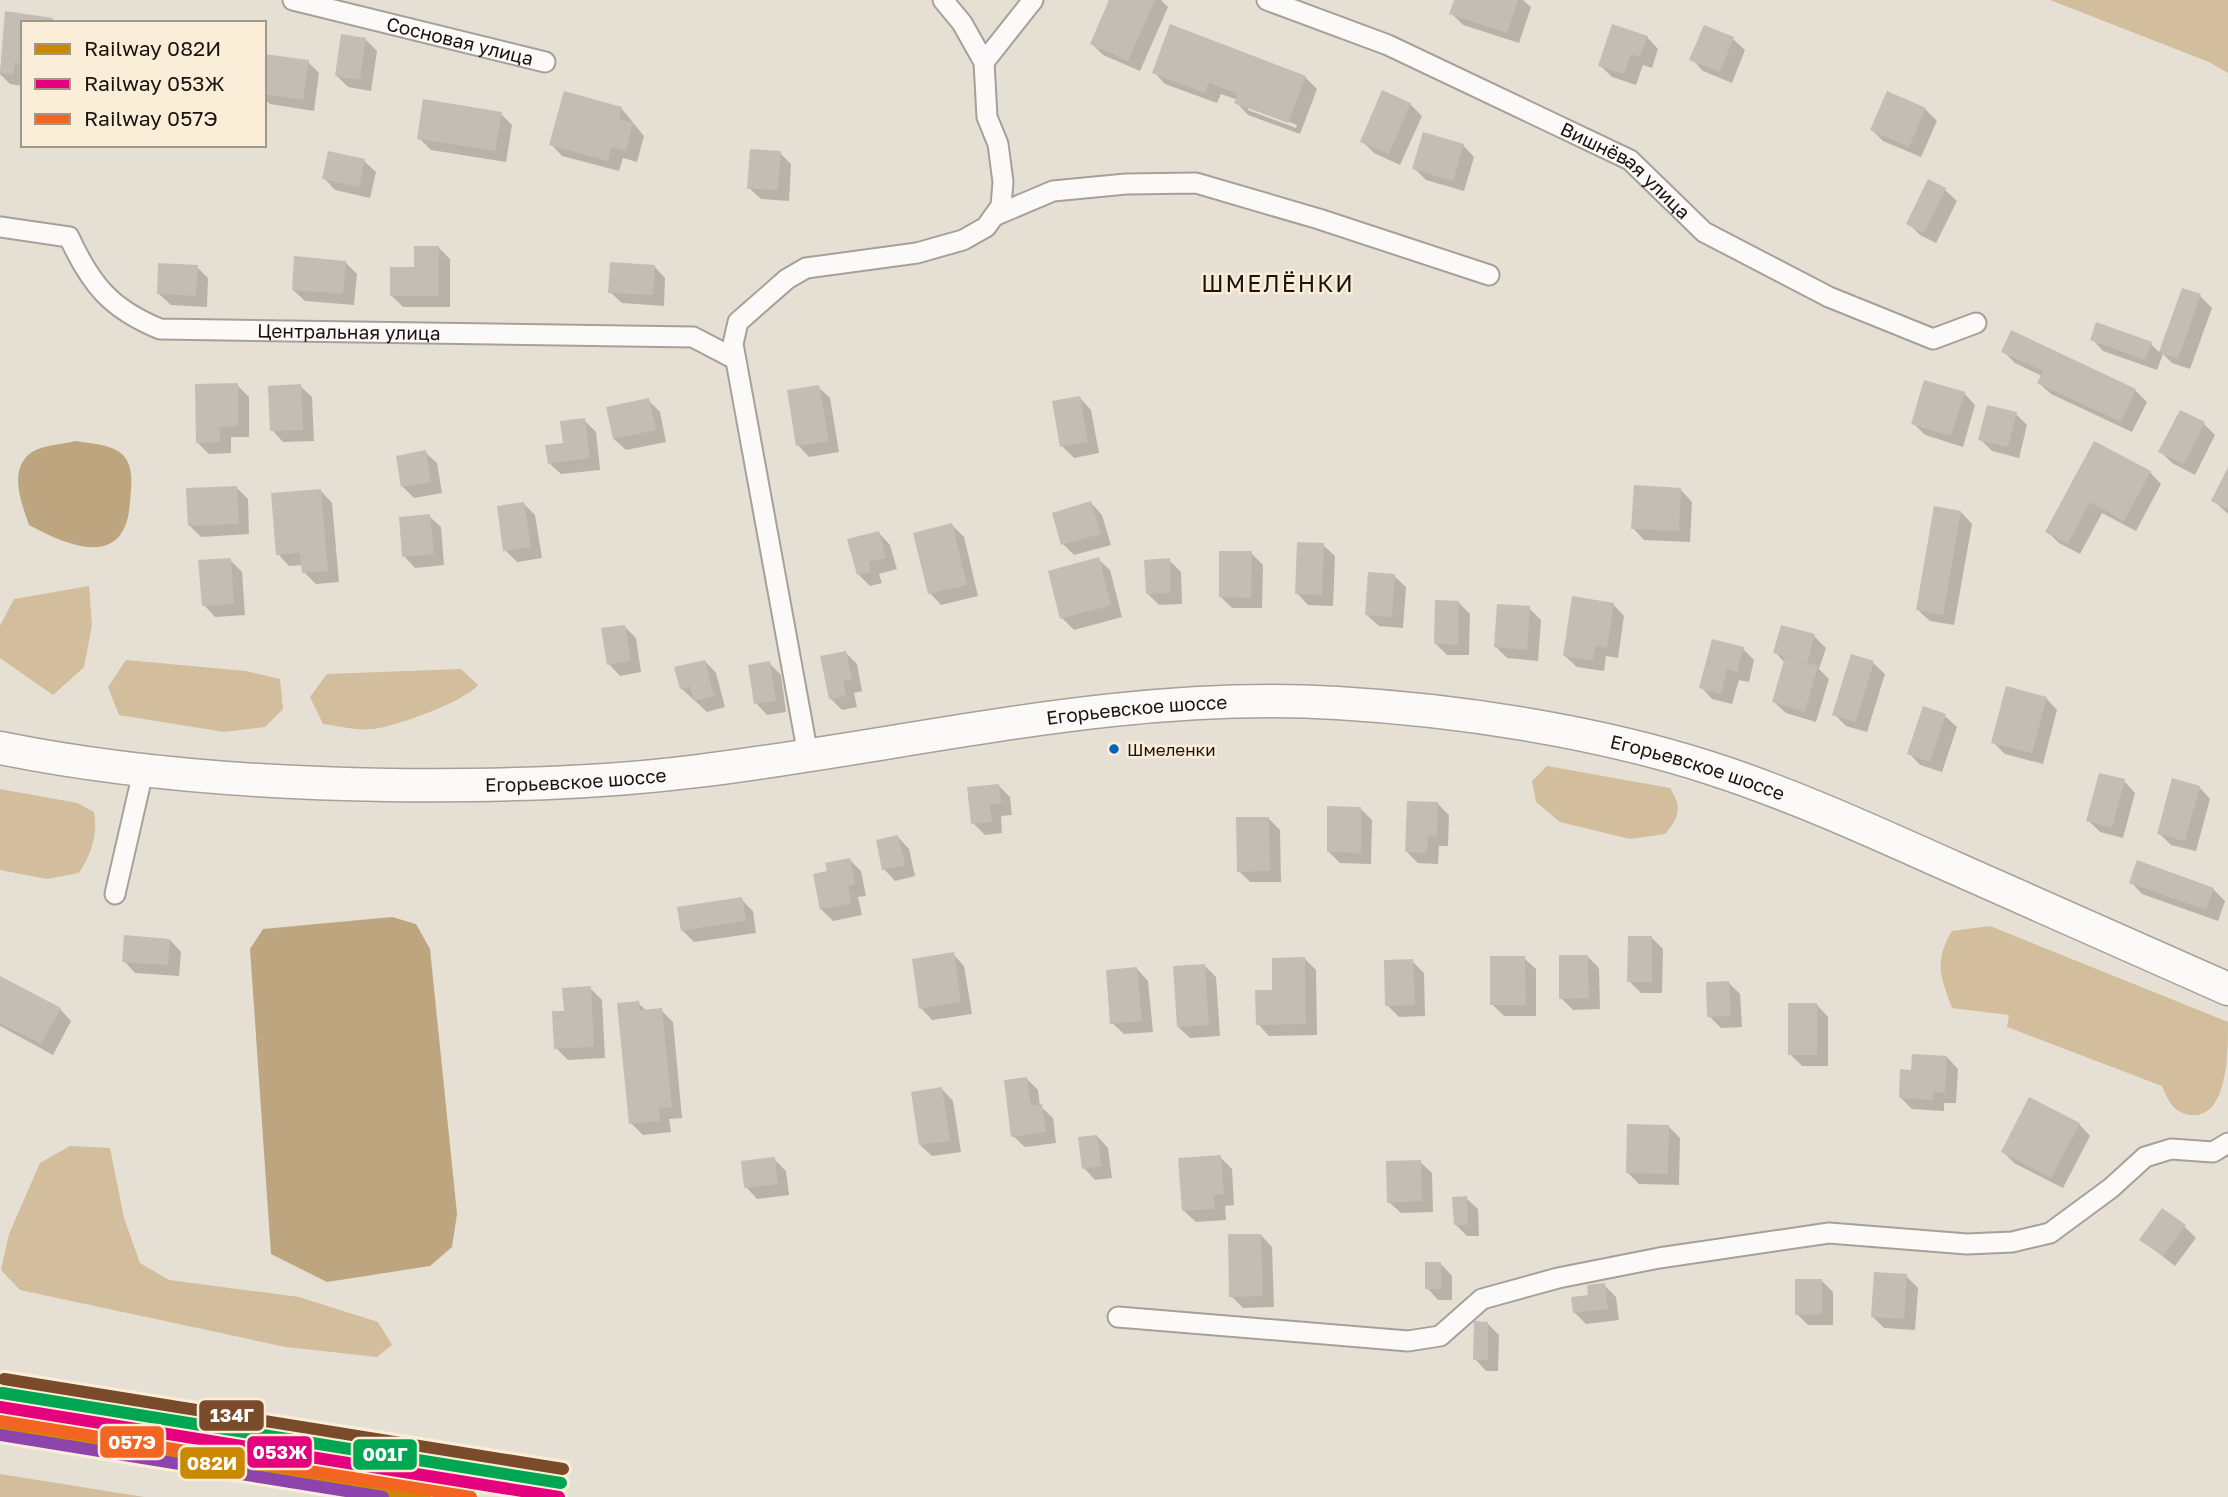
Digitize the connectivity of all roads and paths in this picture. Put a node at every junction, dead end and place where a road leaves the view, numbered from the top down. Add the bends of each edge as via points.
1 (293, 0) edge
2 (943, 0) edge
3 (1033, 0) edge
4 (1267, 0) edge
5 (545, 62) dead end
6 (984, 62) junction
7 (994, 216) junction
8 (0, 227) edge
9 (1489, 275) dead end
10 (1976, 323) dead end
11 (735, 359) junction
12 (0, 748) edge
13 (808, 755) junction
14 (144, 772) junction
15 (115, 894) dead end
16 (2228, 989) edge
17 (2228, 1143) edge
18 (1118, 1317) dead end

1 - 5 street, Сосновая улица
2 - 6 street
3 - 6 street
4 - 10 street, Вишнёвая улица via 1388,45 1630,160 1704,232 1829,297 1933,339
6 - 7 street via 988,117 998,144 1003,182 1001,206
7 - 9 street via 1053,191 1196,183
7 - 11 street via 986,227 963,240 916,253 806,268 738,322
8 - 11 street, Центральная улица via 69,237 81,264 105,297 130,317 160,329 693,337
11 - 13 street
12 - 14 main road, Егорьевское шоссе
13 - 14 main road, Егорьевское шоссе via 698,771 548,784 317,784
13 - 16 main road, Егорьевское шоссе via 1031,719 1225,701 1338,703 1564,732 1710,768 1820,808
14 - 15 street
17 - 18 street via 2213,1152 2171,1149 2145,1157 2112,1188 2050,1233 2012,1242 1967,1244 1829,1233 1659,1258 1482,1299 1440,1336 1429,1338 1408,1341

